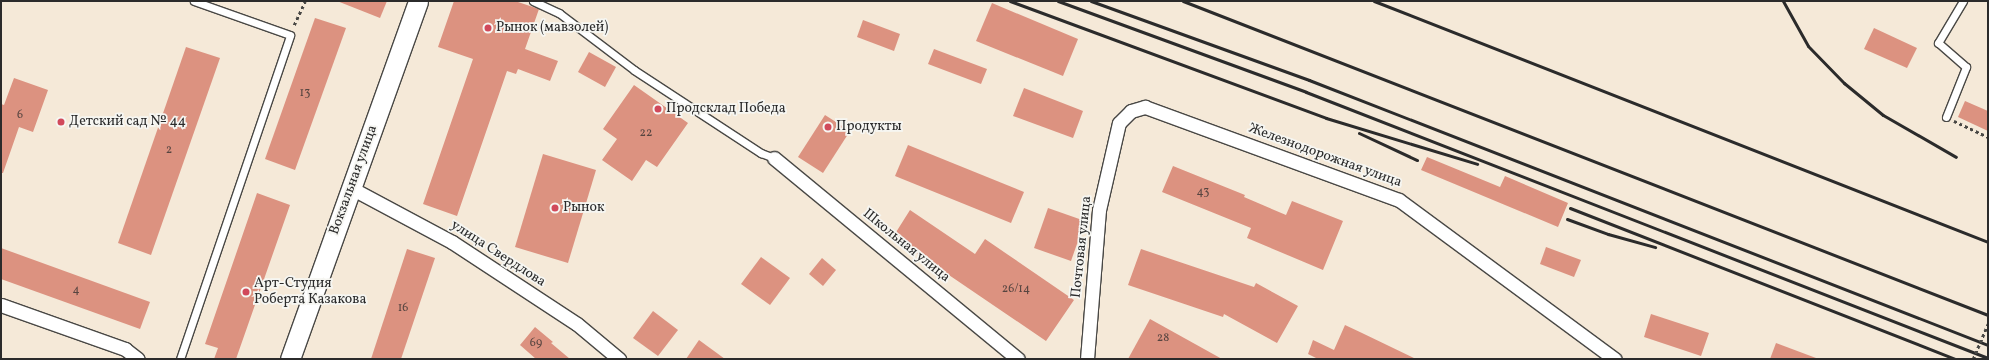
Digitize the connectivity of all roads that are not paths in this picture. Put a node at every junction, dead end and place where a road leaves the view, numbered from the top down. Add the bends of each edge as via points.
1 (194, 1) edge
2 (418, 1) edge
3 (533, 1) edge
4 (1963, 1) edge
5 (1145, 107) joint
6 (1946, 117) road end
7 (774, 158) joint
8 (351, 188) junction
9 (1, 305) edge
10 (138, 359) edge
11 (180, 359) edge
12 (290, 359) edge
13 (619, 359) edge
14 (1018, 359) edge
15 (1087, 359) edge
16 (1615, 359) edge

1 - 11 lane via 290,35
2 - 8 street, Вокзальная улица
3 - 7 lane via 560,14 634,70 761,153
4 - 6 lane via 1938,43 1966,67
5 - 15 street, Почтовая улица via 1131,111 1119,123 1099,210
5 - 16 street, Железнодорожная улица via 1399,200
7 - 14 street, Школьная улица
8 - 12 street, Вокзальная улица
8 - 13 street, улица Свердлова via 452,242 577,324
9 - 10 street via 125,349

